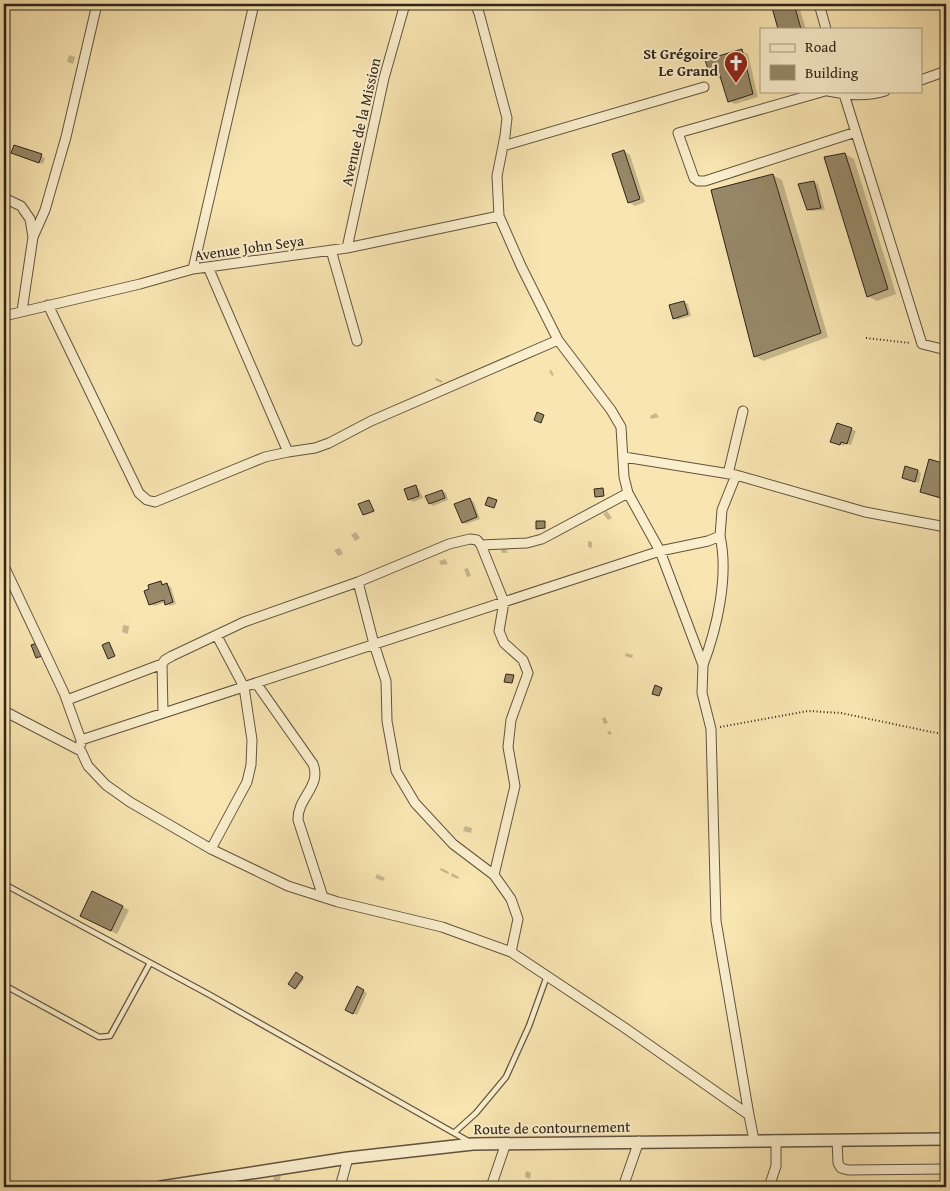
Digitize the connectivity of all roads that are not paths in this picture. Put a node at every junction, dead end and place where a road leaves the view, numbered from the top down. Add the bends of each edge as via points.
1 (97, 4) edge
2 (254, 4) edge
3 (405, 4) edge
4 (475, 4) edge
5 (818, 4) edge
6 (826, 28) edge
7 (946, 72) edge
8 (922, 80) edge
9 (704, 87) dead end
10 (822, 92) edge
11 (882, 92) edge
12 (844, 93) edge
13 (856, 132) junction
14 (503, 146) junction
15 (4, 198) edge
16 (499, 216) junction
17 (34, 236) junction
18 (347, 248) junction
19 (331, 250) junction
20 (208, 267) junction
21 (192, 269) junction
22 (48, 305) junction
23 (22, 311) junction
24 (4, 316) edge
25 (558, 340) junction
26 (357, 341) dead end
27 (946, 350) edge
28 (743, 411) dead end
29 (288, 452) junction
30 (624, 457) junction
31 (732, 475) junction
32 (628, 493) junction
33 (946, 527) edge
34 (720, 536) junction
35 (481, 544) junction
36 (660, 551) junction
37 (4, 566) edge
38 (358, 582) junction
39 (504, 602) junction
40 (216, 636) junction
41 (374, 644) junction
42 (162, 664) junction
43 (703, 665) junction
44 (256, 683) junction
45 (244, 687) junction
46 (66, 700) junction
47 (4, 711) edge
48 (163, 713) junction
49 (81, 740) junction
50 (80, 751) junction
51 (212, 849) junction
52 (494, 875) junction
53 (4, 884) edge
54 (323, 897) junction
55 (511, 952) junction
56 (150, 963) junction
57 (547, 976) junction
58 (4, 985) edge
59 (749, 1115) junction
60 (455, 1132) junction
61 (946, 1139) edge
62 (754, 1140) junction
63 (776, 1140) junction
64 (837, 1140) junction
65 (639, 1141) junction
66 (506, 1143) junction
67 (473, 1144) junction
68 (348, 1158) junction
69 (946, 1169) edge
70 (162, 1187) edge
71 (340, 1187) edge
72 (491, 1187) edge
73 (624, 1187) edge
74 (768, 1187) edge

1 - 17 street via 66,137
2 - 21 street
3 - 18 street, Avenue de la Mission via 384,78
4 - 14 street via 507,118
5 - 6 street
7 - 8 street
9 - 14 street
10 - 13 street via 678,133 694,178 705,181
11 - 12 street via 874,95
12 - 13 street
13 - 27 street via 922,344
14 - 16 street via 497,176
15 - 17 street via 20,206 30,219
16 - 18 street, Avenue John Seya
16 - 25 street
17 - 23 street
18 - 19 street, Avenue John Seya
19 - 20 street, Avenue John Seya
19 - 26 street
20 - 21 street, Avenue John Seya
20 - 29 street
21 - 22 street, Avenue John Seya
22 - 23 street, Avenue John Seya
22 - 29 street via 139,493 147,500 155,502 265,457
23 - 24 street, Avenue John Seya
25 - 29 street via 371,421 329,443
25 - 30 street via 612,410 621,427
28 - 31 street
30 - 31 street
30 - 32 street
31 - 33 street via 865,512
31 - 34 street via 722,510
32 - 35 street via 542,539 526,544
32 - 36 street
34 - 36 street
34 - 43 street via 724,551 718,612
35 - 38 street via 470,539 449,544
35 - 39 street
36 - 39 street
36 - 43 street
37 - 46 street
38 - 40 street via 244,622
38 - 41 street
39 - 41 street
39 - 52 street via 499,631 504,643 523,660 528,673 511,720 508,748 515,786
40 - 42 street
40 - 45 street
41 - 44 street
41 - 52 street via 386,681 387,721 396,771 414,803 453,844
42 - 46 street
42 - 48 street
43 - 59 street via 702,694 710,729 716,922
44 - 45 street
44 - 54 street via 316,772 298,811 298,820
45 - 48 street
45 - 51 street via 252,740 251,765 247,782
46 - 49 street
47 - 50 street
48 - 49 street
49 - 50 street
50 - 51 street via 88,766 106,785
51 - 54 street via 288,886
52 - 55 street via 511,899 518,919
53 - 56 lane
54 - 55 street via 442,927
55 - 57 street
56 - 58 lane via 110,1036 99,1037
56 - 60 lane
57 - 59 street
57 - 60 lane via 506,1077
59 - 62 street
60 - 67 lane
61 - 64 street, Route de contournement
62 - 63 street, Route de contournement
62 - 65 street, Route de contournement
63 - 64 street, Route de contournement
63 - 74 street via 776,1166
64 - 69 street via 838,1164 848,1170
65 - 66 street, Route de contournement
65 - 73 street
66 - 67 street, Route de contournement
66 - 72 street
67 - 68 street, Route de contournement
68 - 70 street, Route de contournement
68 - 71 street

